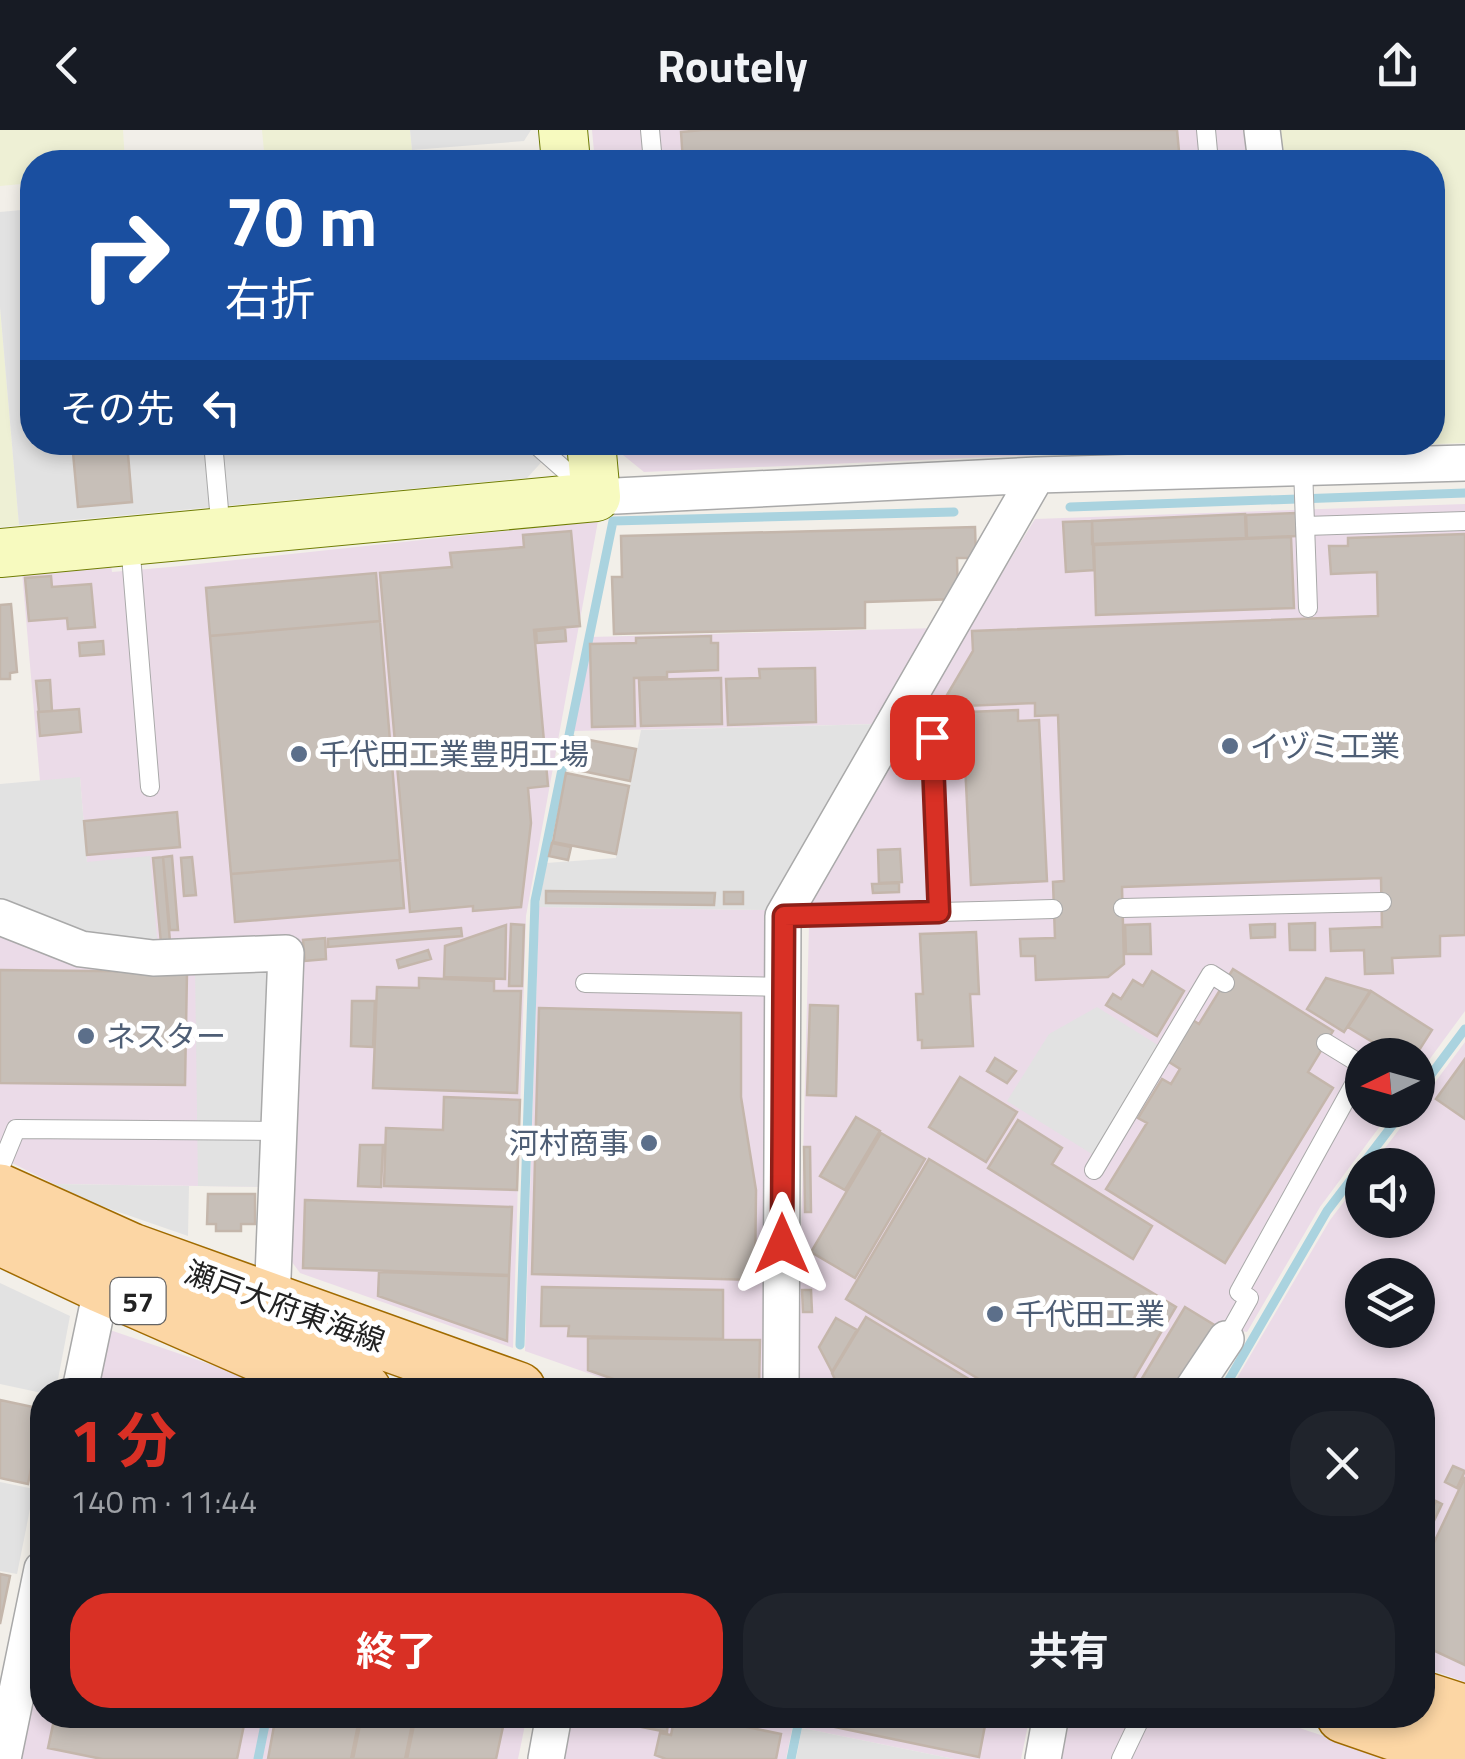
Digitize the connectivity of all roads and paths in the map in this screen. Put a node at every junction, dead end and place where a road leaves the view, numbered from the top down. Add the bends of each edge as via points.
1 (214, 455) edge
2 (548, 455) edge
3 (592, 455) edge
4 (1465, 463) edge
5 (1299, 466) edge
6 (1037, 475) junction
7 (596, 497) junction
8 (1305, 518) junction
9 (1465, 521) edge
10 (221, 532) junction
11 (129, 540) junction
12 (0, 552) edge
13 (1308, 608) dead end
14 (932, 737) dead end
15 (150, 787) dead end
16 (1382, 902) dead end
17 (1123, 908) dead end
18 (1054, 910) dead end
19 (939, 912) junction
20 (784, 916) junction
21 (0, 917) edge
22 (585, 982) dead end
23 (1225, 983) dead end
24 (784, 988) junction
25 (1326, 1043) dead end
26 (1345, 1056) edge
27 (1345, 1099) edge
28 (279, 1131) junction
29 (0, 1168) edge
30 (1094, 1170) dead end
31 (0, 1192) edge
32 (0, 1238) edge
33 (102, 1285) junction
34 (272, 1302) junction
35 (1226, 1340) joint
36 (83, 1378) edge
37 (327, 1378) edge
38 (484, 1378) edge
39 (781, 1378) edge
40 (1200, 1378) edge
41 (30, 1627) edge
42 (1435, 1703) edge
43 (1465, 1713) edge
44 (552, 1728) edge
45 (1049, 1728) edge
46 (1136, 1728) edge
47 (1381, 1728) edge
48 (1465, 1757) edge
49 (3, 1759) edge
50 (546, 1759) edge
51 (1043, 1759) edge
52 (1121, 1759) edge

1 - 10 lane
2 - 7 lane
3 - 7 street
4 - 5 street
5 - 6 street
5 - 8 lane
6 - 7 street
6 - 20 street
7 - 10 street
8 - 9 lane
8 - 13 lane
10 - 11 street
11 - 12 street
11 - 15 lane
14 - 19 lane
16 - 17 lane
18 - 19 lane
19 - 20 lane
20 - 24 street
21 - 28 street via 81,949 153,958 286,953
22 - 24 lane
23 - 30 lane via 1211,974
24 - 39 street
25 - 26 lane
27 - 35 lane via 1239,1292 1249,1298
28 - 29 lane via 16,1128
28 - 34 street
31 - 34 main road, 瀬戸大府東海線 / 57 via 130,1251
32 - 33 main road, 瀬戸大府東海線 / 57
33 - 36 street
33 - 37 main road, 瀬戸大府東海線 / 57
34 - 38 main road, 瀬戸大府東海線 / 57
35 - 40 street
41 - 49 street
42 - 43 main road
44 - 50 street
45 - 51 street
46 - 52 lane
47 - 48 main road

